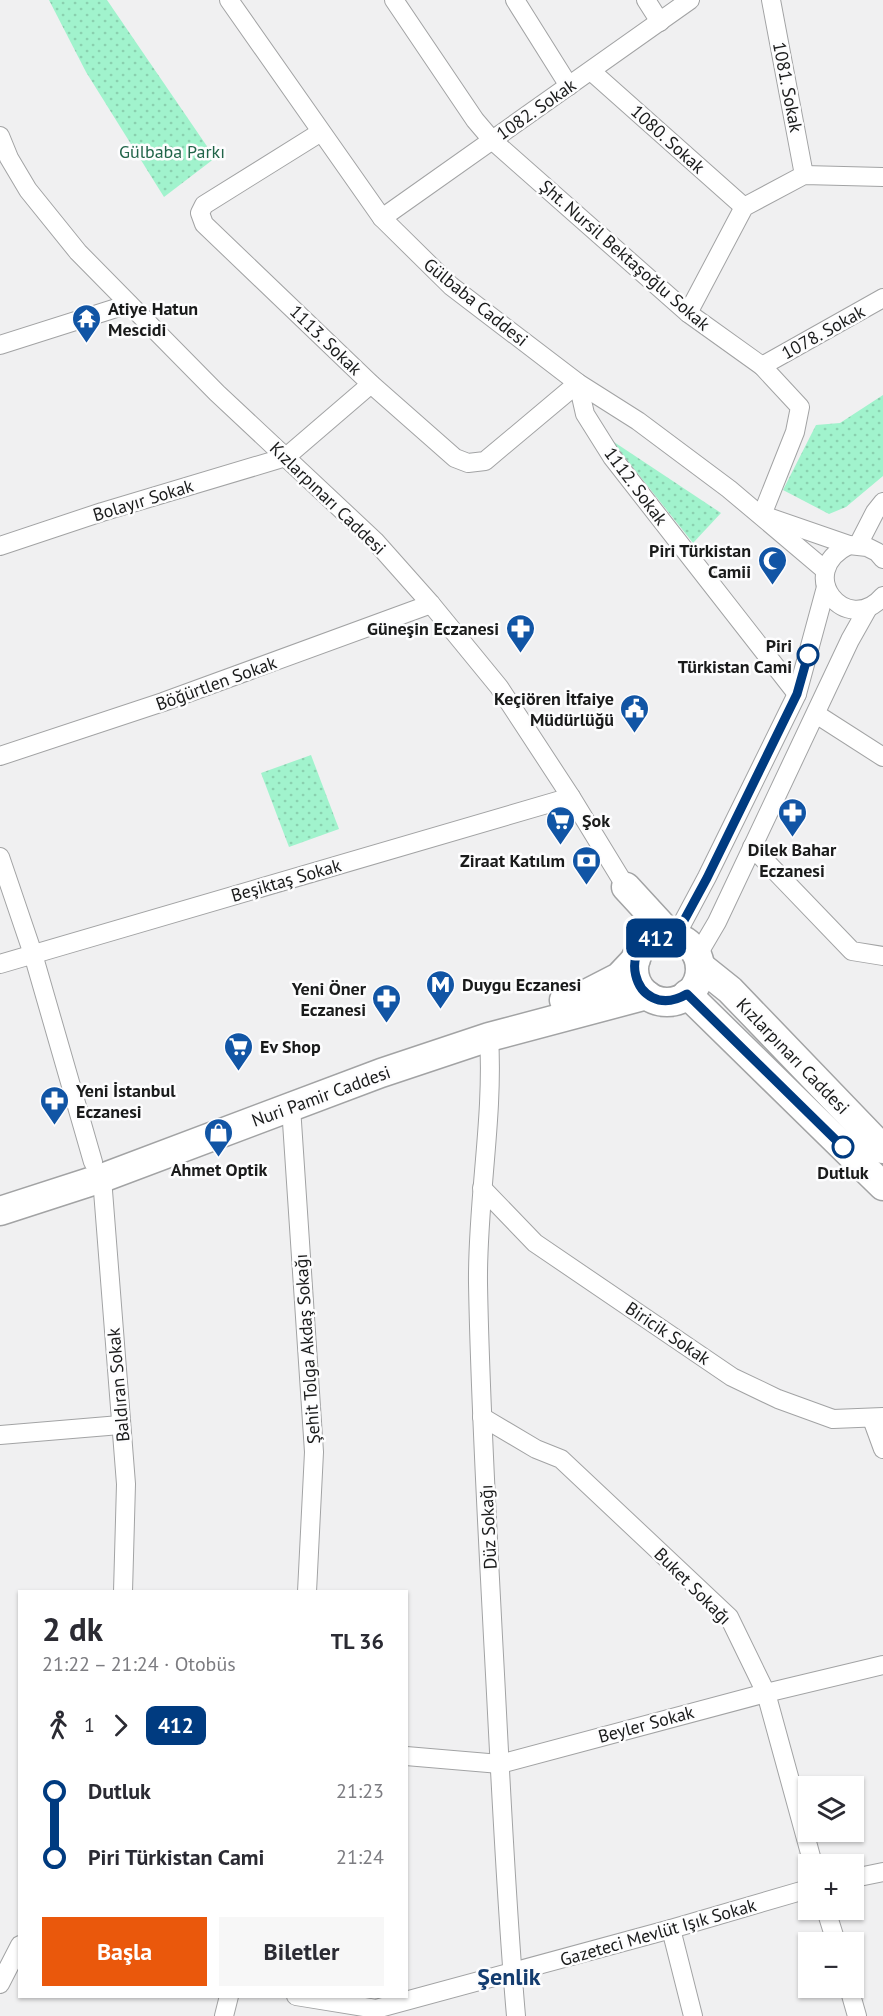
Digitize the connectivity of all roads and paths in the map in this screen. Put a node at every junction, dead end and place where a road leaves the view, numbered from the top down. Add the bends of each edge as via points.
1 (229, 0) edge
2 (394, 0) edge
3 (515, 0) edge
4 (646, 0) edge
5 (690, 0) edge
6 (771, 0) edge
7 (660, 22) junction
8 (591, 71) junction
9 (569, 86) junction
10 (321, 132) junction
11 (0, 136) edge
12 (492, 140) junction
13 (4, 159) edge
14 (804, 175) junction
15 (883, 177) edge
16 (744, 207) junction
17 (382, 218) junction
18 (883, 298) edge
19 (129, 304) junction
20 (688, 313) junction
21 (0, 345) edge
22 (762, 366) junction
23 (578, 383) junction
24 (371, 384) junction
25 (286, 456) junction
26 (883, 502) edge
27 (762, 515) junction
28 (854, 545) junction
29 (0, 546) edge
30 (883, 559) edge
31 (825, 579) junction
32 (431, 604) junction
33 (877, 604) edge
34 (797, 694) junction
35 (816, 714) junction
36 (0, 756) edge
37 (883, 757) edge
38 (571, 797) junction
39 (752, 847) junction
40 (0, 857) edge
41 (626, 887) junction
42 (674, 937) junction
43 (33, 954) junction
44 (637, 955) junction
45 (883, 956) edge
46 (699, 961) junction
47 (0, 964) edge
48 (687, 994) junction
49 (647, 995) junction
50 (489, 1037) junction
51 (291, 1107) junction
52 (883, 1149) edge
53 (97, 1170) junction
54 (883, 1186) edge
55 (482, 1188) junction
56 (0, 1192) edge
57 (0, 1211) edge
58 (482, 1417) junction
59 (878, 1418) edge
60 (120, 1425) junction
61 (0, 1435) edge
62 (883, 1449) edge
63 (123, 1590) edge
64 (307, 1590) edge
65 (883, 1665) edge
66 (765, 1693) junction
67 (408, 1756) edge
68 (500, 1764) junction
69 (810, 1854) edge
70 (883, 1872) edge
71 (864, 1876) edge
72 (798, 1892) edge
73 (671, 1929) junction
74 (18, 1949) edge
75 (512, 1972) junction
76 (0, 1984) edge
77 (228, 1998) edge
78 (305, 1998) edge
79 (852, 1998) edge
80 (376, 2013) edge
81 (224, 2016) edge
82 (516, 2016) edge
83 (693, 2016) edge
84 (857, 2016) edge

1 - 10 street, Gülbaba Caddesi
2 - 12 street, Şht. Nursil Bektaşoğlu Sokak
3 - 9 street
4 - 7 street
5 - 7 street, 1082. Sokak
6 - 14 street, 1081. Sokak
7 - 8 street, 1082. Sokak
8 - 9 street, 1082. Sokak
8 - 16 street, 1080. Sokak
9 - 12 street, 1082. Sokak
10 - 17 street, Gülbaba Caddesi
10 - 24 street, 1113. Sokak via 204,205 200,213 204,224
11 - 13 street, Kızlarpınarı Caddesi
12 - 17 street, 1082. Sokak
12 - 20 street, Şht. Nursil Bektaşoğlu Sokak
13 - 19 street, Kızlarpınarı Caddesi via 78,252
14 - 15 street
14 - 16 street
16 - 20 street
17 - 23 street, Gülbaba Caddesi via 451,286
18 - 22 street, 1078. Sokak
19 - 21 street
19 - 25 street, Kızlarpınarı Caddesi
20 - 22 street, Şht. Nursil Bektaşoğlu Sokak
22 - 27 street, Şht. Nursil Bektaşoğlu Sokak via 800,407 795,432
23 - 24 street, 1113. Sokak via 485,461 468,463 455,458
23 - 27 street, Gülbaba Caddesi via 638,421
23 - 34 street, 1112. Sokak via 585,414 612,458
24 - 25 street
25 - 29 street, Bolayır Sokak
25 - 32 street, Kızlarpınarı Caddesi via 375,541
26 - 28 street
27 - 28 street
27 - 31 street
28 - 30 street via 877,552
28 - 31 street via 829,561
31 - 33 street via 829,595 842,607 859,610
31 - 34 street
32 - 36 street, Böğürtlen Sokak via 163,702
32 - 38 street, Kızlarpınarı Caddesi via 499,687
33 - 35 street via 850,640
34 - 42 street
35 - 37 street
35 - 39 street
38 - 41 street, Kızlarpınarı Caddesi
38 - 43 street, Beşiktaş Sokak
39 - 45 street via 852,951
39 - 46 street
40 - 43 street, Baldıran Sokak
41 - 42 main road
41 - 44 main road via 640,920
42 - 44 main road via 646,942
42 - 46 main road via 685,941
43 - 47 street, Beşiktaş Sokak
43 - 53 street, Baldıran Sokak
44 - 49 main road via 635,977
44 - 53 main road, Nuri Pamir Caddesi via 619,977 584,995 438,1036
46 - 48 main road via 699,977
46 - 52 main road, Kızlarpınarı Caddesi
48 - 49 main road via 672,1001
48 - 54 main road, Kızlarpınarı Caddesi
49 - 50 main road, Nuri Pamir Caddesi
50 - 51 main road, Nuri Pamir Caddesi
50 - 55 street, Düz Sokağı via 491,1066
51 - 53 main road, Nuri Pamir Caddesi
51 - 64 street, Şehit Tolga Akdaş Sokağı via 314,1452
53 - 56 main road, Nuri Pamir Caddesi
53 - 57 main road, Nuri Pamir Caddesi
53 - 60 street, Baldıran Sokak
55 - 58 street, Düz Sokağı via 478,1280
55 - 59 street, Biricik Sokak via 535,1243 732,1377 833,1419
58 - 66 street, Buket Sokağı via 561,1459 729,1617
58 - 68 street, Düz Sokağı
59 - 62 street
60 - 61 street
60 - 63 street, Baldıran Sokak via 126,1484
65 - 66 street, Beyler Sokak
66 - 68 street, Beyler Sokak
66 - 69 street, Buket Sokağı
67 - 68 street, Beyler Sokak
68 - 75 street, Düz Sokağı
70 - 71 street
72 - 73 street, Gazeteci Mevlüt Işık Sokak
73 - 75 street, Gazeteci Mevlüt Işık Sokak
73 - 83 street
74 - 76 street
75 - 80 street, Gazeteci Mevlüt Işık Sokak
75 - 82 street, Düz Sokağı
77 - 81 street
78 - 80 street, Gazeteci Mevlüt Işık Sokak
79 - 84 street

